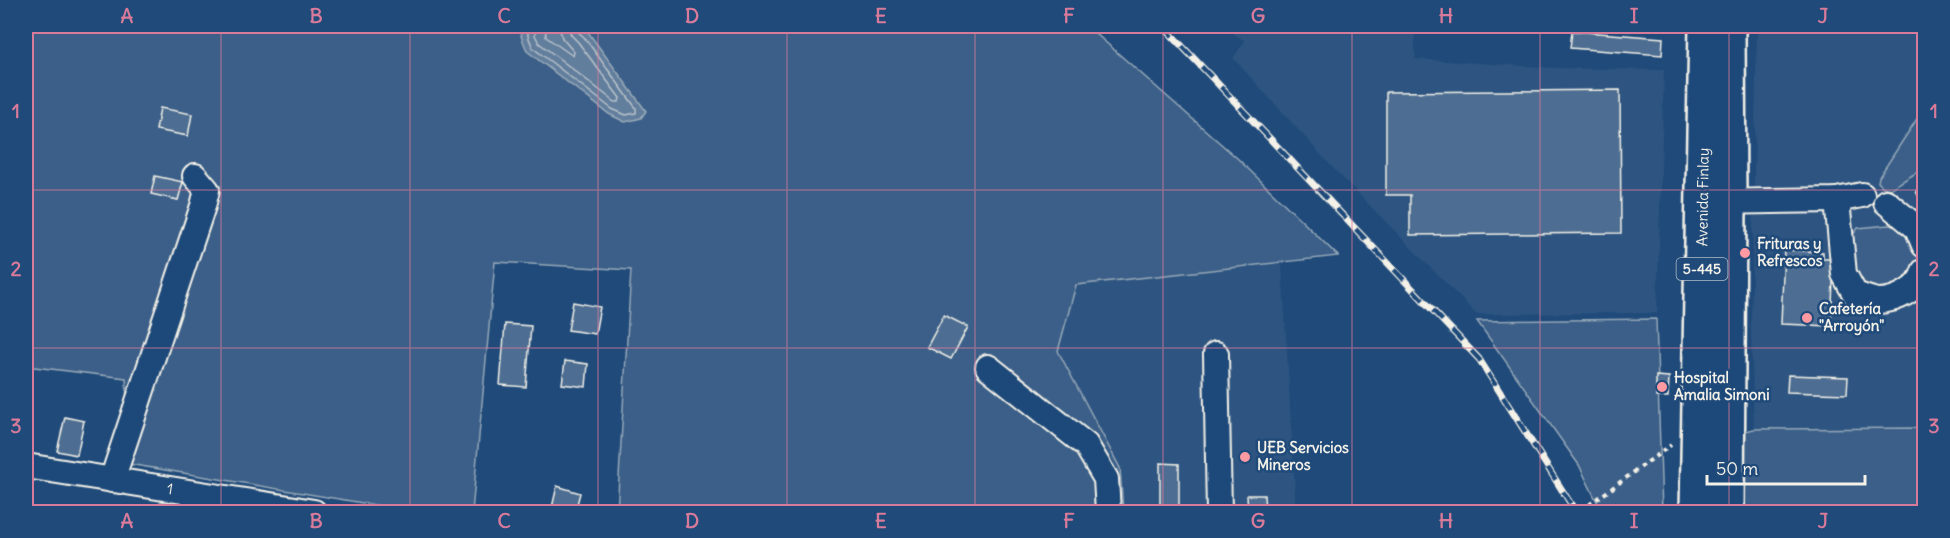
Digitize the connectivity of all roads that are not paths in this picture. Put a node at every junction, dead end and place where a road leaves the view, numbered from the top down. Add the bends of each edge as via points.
1 (1706, 26) edge
2 (1728, 26) edge
3 (195, 176) dead end
4 (1862, 195) dead end
5 (1837, 200) junction
6 (1716, 202) junction
7 (1886, 202) dead end
8 (1924, 244) edge
9 (1924, 271) edge
10 (1216, 354) dead end
11 (988, 367) dead end
12 (26, 466) edge
13 (112, 480) junction
14 (314, 513) edge
15 (1108, 513) edge
16 (1219, 513) edge
17 (1697, 513) edge
18 (1727, 513) edge

1 - 6 highway, Avenida Finlay / 5-445
2 - 6 highway, Avenida Finlay / 5-445
3 - 13 street via 207,190 203,206
4 - 5 street
5 - 6 street
5 - 9 street via 1844,274 1855,294 1878,301 1905,294 1922,280
6 - 17 highway, Avenida Finlay / 5-445
6 - 18 highway, Avenida Finlay / 5-445
7 - 8 street via 1917,228
10 - 16 street
11 - 15 street via 1086,444 1106,479
12 - 13 street, 1
13 - 14 street, 1

